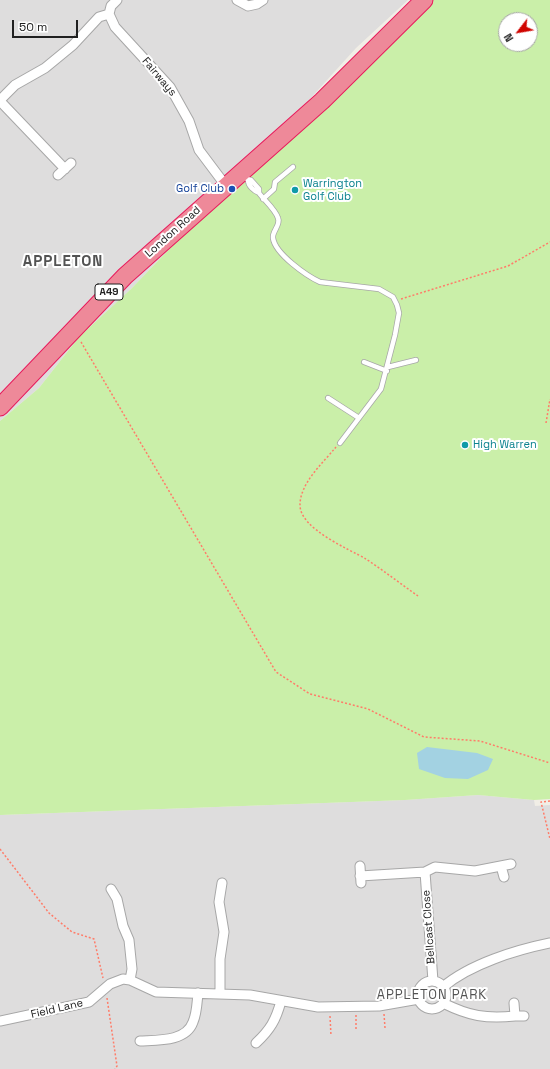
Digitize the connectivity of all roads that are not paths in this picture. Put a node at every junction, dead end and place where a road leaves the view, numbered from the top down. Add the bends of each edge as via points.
1 (117, 0) edge
2 (237, 0) edge
3 (263, 0) edge
4 (424, 0) edge
5 (109, 14) junction
6 (0, 100) edge
7 (293, 168) dead end
8 (64, 169) dead end
9 (244, 176) junction
10 (226, 186) junction
11 (263, 198) junction
12 (416, 360) dead end
13 (364, 362) dead end
14 (387, 369) junction
15 (328, 398) dead end
16 (0, 407) edge
17 (359, 418) junction
18 (340, 443) road end
19 (511, 864) dead end
20 (360, 866) dead end
21 (501, 866) junction
22 (425, 872) junction
23 (504, 877) dead end
24 (222, 883) dead end
25 (111, 889) dead end
26 (550, 943) edge
27 (130, 980) junction
28 (433, 981) junction
29 (443, 987) junction
30 (198, 993) junction
31 (220, 993) junction
32 (419, 999) junction
33 (281, 1001) junction
34 (443, 1003) junction
35 (514, 1003) dead end
36 (0, 1021) edge
37 (140, 1041) dead end
38 (256, 1043) dead end

1 - 5 street via 111,6
2 - 3 street via 248,6
4 - 9 highway, London Road / A49
5 - 6 street via 99,17 73,45 45,68 15,85
5 - 10 street, Fairways via 115,27 170,87 189,121 199,150
6 - 8 street
7 - 11 lane via 275,182 274,189
9 - 10 highway, London Road / A49
9 - 11 lane via 254,191
10 - 16 highway, London Road / A49 via 125,276
11 - 14 lane via 278,218 279,223 273,236 275,246 294,266 320,282 379,289 393,298 398,313
12 - 14 lane
13 - 14 lane
14 - 17 lane via 381,389
15 - 17 lane
17 - 18 lane
19 - 21 street
20 - 22 street via 361,879
21 - 22 street via 475,871 435,867
21 - 23 street
22 - 28 street, Bellcast Close
24 - 31 street via 219,902 224,932 220,959
25 - 27 street via 117,899 129,940 132,969
26 - 29 street via 484,964
27 - 30 street via 156,992
27 - 36 street, Field Lane via 117,980 89,1002
28 - 29 street
28 - 32 street via 421,986
29 - 34 street via 446,995
30 - 31 street
30 - 37 street via 193,1022 188,1030 172,1039
31 - 33 street
32 - 33 street via 355,1007 318,1007
32 - 34 street via 428,1008 436,1008
33 - 38 street via 277,1018 270,1031
34 - 35 street via 462,1012 494,1018 519,1016

